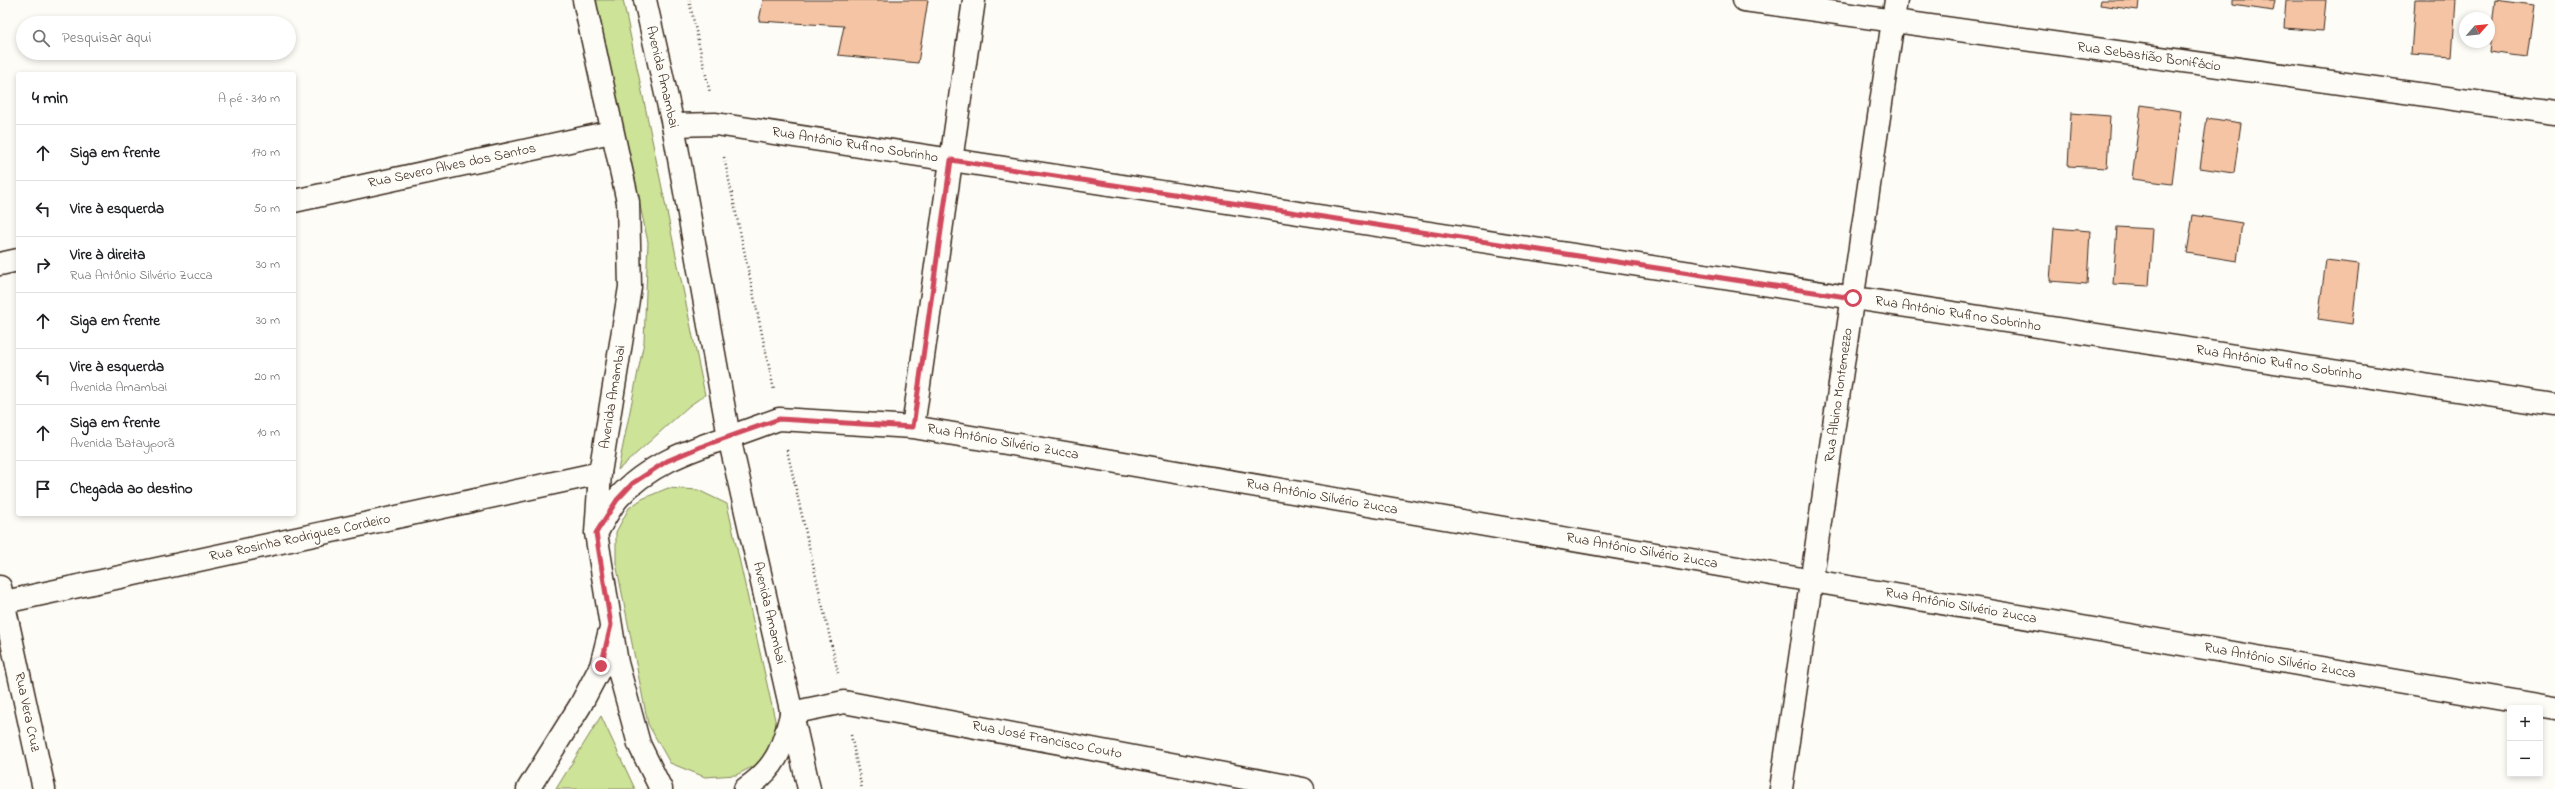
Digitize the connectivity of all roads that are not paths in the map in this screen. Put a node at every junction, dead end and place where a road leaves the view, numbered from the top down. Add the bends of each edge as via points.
1 (584, 0) edge
2 (644, 0) edge
3 (974, 0) edge
4 (1744, 0) edge
5 (1894, 10) edge
6 (2555, 113) edge
7 (673, 125) junction
8 (611, 132) junction
9 (951, 160) junction
10 (296, 200) edge
11 (16, 260) edge
12 (0, 264) edge
13 (1853, 298) junction
14 (2555, 405) edge
15 (913, 427) junction
16 (729, 437) junction
17 (600, 473) junction
18 (596, 533) junction
19 (1812, 581) junction
20 (1, 598) edge
21 (611, 625) junction
22 (2555, 708) edge
23 (791, 713) junction
24 (44, 789) edge
25 (528, 789) edge
26 (661, 789) edge
27 (745, 789) edge
28 (809, 789) edge
29 (1303, 789) edge
30 (1781, 789) edge

1 - 8 street, Avenida Amambai
2 - 7 street, Avenida Amambai
3 - 9 street
4 - 5 street, Rua Sebastião Bonifácio
5 - 6 street, Rua Sebastião Bonifácio
5 - 13 street, Rua Albino Montemezzo
7 - 9 street, Rua Antônio Rufino Sobrinho via 716,124
7 - 16 street, Avenida Amambai
8 - 10 street, Rua Severo Alves dos Santos
8 - 17 street, Avenida Amambai via 628,202 630,288
9 - 13 street, Rua Antônio Rufino Sobrinho
9 - 15 street
11 - 12 street
13 - 14 street, Rua Antônio Rufino Sobrinho
13 - 19 street, Rua Albino Montemezzo
15 - 16 street, Rua Antônio Silvério Zucca via 779,419
15 - 19 street, Rua Antônio Silvério Zucca
16 - 18 street, Rua Antônio Silvério Zucca via 667,461 633,483 617,500
16 - 23 street, Avenida Amambaí
17 - 18 street, Avenida Amambai
17 - 20 street, Rua Rosinha Rodrigues Cordeiro
18 - 21 street, Avenida Amambai
19 - 22 street, Rua Antônio Silvério Zucca
19 - 30 street, Rua Albino Montemezzo
20 - 24 street, Rua Vera Cruz
21 - 25 street via 601,666 580,706
21 - 26 street, Avenida Amambai via 617,663 639,744
23 - 27 street via 776,762
23 - 28 street, Avenida Amambaí
23 - 29 street, Rua José Francisco Couto via 844,702

